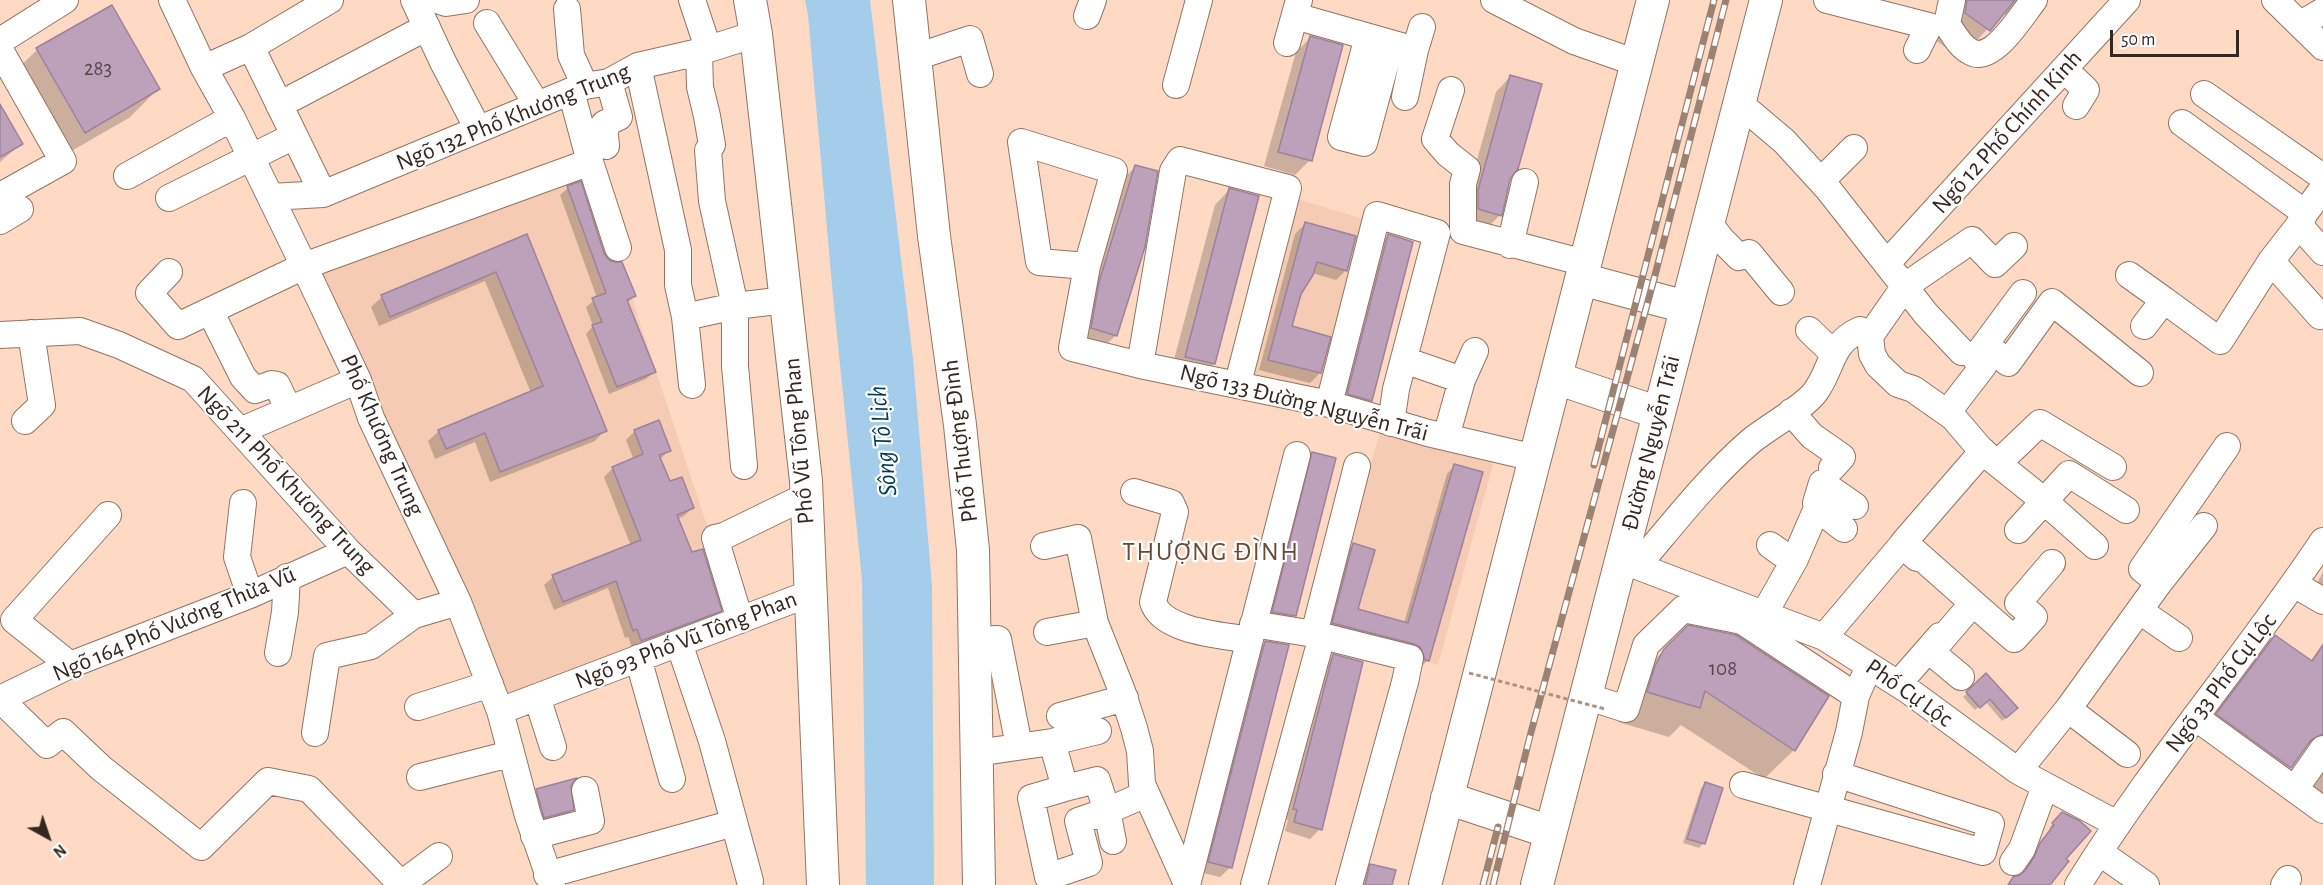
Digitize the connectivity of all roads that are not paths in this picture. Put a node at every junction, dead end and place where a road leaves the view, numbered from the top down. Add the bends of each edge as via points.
1 (65, 0) edge
2 (172, 0) edge
3 (414, 0) edge
4 (437, 0) edge
5 (466, 0) edge
6 (692, 0) edge
7 (750, 0) edge
8 (1199, 0) edge
9 (1494, 0) edge
10 (1653, 0) edge
11 (1766, 0) edge
12 (1827, 0) edge
13 (1952, 0) edge
14 (2034, 0) edge
15 (2127, 0) edge
16 (2275, 0) edge
17 (325, 1) edge
18 (915, 1) edge
19 (1297, 8) edge
20 (567, 9) dead end
21 (2323, 11) edge
22 (488, 23) dead end
23 (2301, 24) junction
24 (427, 27) junction
25 (756, 34) junction
26 (0, 40) edge
27 (1287, 43) dead end
28 (251, 47) junction
29 (2323, 47) edge
30 (0, 50) edge
31 (703, 50) junction
32 (1917, 50) dead end
33 (916, 57) junction
34 (1637, 65) junction
35 (638, 66) junction
36 (204, 68) junction
37 (2064, 69) junction
38 (980, 74) dead end
39 (1176, 85) dead end
40 (588, 86) junction
41 (1451, 90) dead end
42 (2204, 94) dead end
43 (1405, 97) dead end
44 (1739, 103) junction
45 (279, 105) junction
46 (537, 105) junction
47 (2076, 106) dead end
48 (232, 118) junction
49 (2182, 123) dead end
50 (478, 129) junction
51 (294, 136) junction
52 (1854, 148) dead end
53 (598, 154) junction
54 (251, 157) junction
55 (127, 176) dead end
56 (2323, 177) edge
57 (1821, 181) junction
58 (1525, 182) dead end
59 (2323, 188) edge
60 (323, 194) junction
61 (270, 196) junction
62 (169, 198) dead end
63 (7, 208) edge
64 (2302, 219) junction
65 (1708, 222) junction
66 (1510, 245) junction
67 (2014, 246) dead end
68 (618, 248) dead end
69 (2323, 252) edge
70 (2271, 261) junction
71 (1887, 263) junction
72 (1087, 266) junction
73 (304, 267) junction
74 (1583, 271) junction
75 (169, 272) dead end
76 (2129, 275) dead end
77 (1905, 286) junction
78 (1781, 292) dead end
79 (2023, 293) dead end
80 (786, 300) junction
81 (2164, 300) junction
82 (735, 306) junction
83 (1686, 308) junction
84 (210, 311) junction
85 (2320, 316) dead end
86 (685, 317) junction
87 (2144, 326) dead end
88 (1809, 330) dead end
89 (31, 333) junction
90 (0, 335) edge
91 (1870, 336) junction
92 (1973, 348) junction
93 (1475, 351) dead end
94 (1833, 353) junction
95 (1404, 360) junction
96 (1140, 364) junction
97 (2140, 373) dead end
98 (1556, 378) junction
99 (358, 380) junction
100 (1462, 380) junction
101 (1238, 383) junction
102 (692, 385) dead end
103 (1329, 404) junction
104 (288, 410) junction
105 (1791, 412) junction
106 (1659, 413) junction
107 (1947, 413) junction
108 (25, 420) dead end
109 (1391, 423) junction
110 (240, 431) junction
111 (1446, 437) junction
112 (2227, 446) dead end
113 (1297, 455) dead end
114 (1990, 457) junction
115 (1535, 458) junction
116 (744, 465) dead end
117 (1357, 466) dead end
118 (2113, 467) dead end
119 (1832, 468) dead end
120 (1134, 492) dead end
121 (806, 496) junction
122 (2043, 500) junction
123 (243, 503) dead end
124 (1855, 506) dead end
125 (1817, 508) junction
126 (2126, 510) dead end
127 (108, 515) dead end
128 (2204, 526) dead end
129 (1844, 529) dead end
130 (2018, 530) dead end
131 (2323, 541) edge
132 (1770, 545) dead end
133 (1044, 546) dead end
134 (2095, 546) dead end
135 (348, 551) junction
136 (1795, 560) junction
137 (1629, 563) junction
138 (2052, 563) dead end
139 (287, 577) junction
140 (2159, 584) junction
141 (2294, 584) junction
142 (811, 593) junction
143 (250, 595) junction
144 (2323, 601) edge
145 (458, 602) junction
146 (1971, 603) junction
147 (2140, 611) junction
148 (1764, 614) junction
149 (414, 615) junction
150 (740, 620) junction
151 (1095, 623) junction
152 (7, 625) edge
153 (1047, 632) dead end
154 (1251, 632) junction
155 (1318, 635) junction
156 (1824, 637) junction
157 (2179, 638) dead end
158 (975, 640) junction
159 (679, 643) junction
160 (278, 653) dead end
161 (638, 658) junction
162 (70, 665) junction
163 (1869, 666) junction
164 (1961, 677) dead end
165 (490, 684) junction
166 (1898, 684) junction
167 (1856, 696) junction
168 (537, 697) junction
169 (1125, 698) junction
170 (0, 699) edge
171 (1595, 702) junction
172 (418, 707) dead end
173 (2068, 709) junction
174 (500, 711) junction
175 (1060, 716) dead end
176 (2195, 717) junction
177 (1098, 731) dead end
178 (315, 733) dead end
179 (1052, 742) junction
180 (1019, 746) junction
181 (553, 747) dead end
182 (2323, 749) edge
183 (976, 753) junction
184 (510, 754) junction
185 (2127, 754) dead end
186 (2018, 771) junction
187 (1836, 774) junction
188 (420, 777) dead end
189 (672, 779) dead end
190 (1743, 785) dead end
191 (2045, 786) junction
192 (1065, 788) junction
193 (2295, 789) junction
194 (585, 790) dead end
195 (1146, 794) junction
196 (1447, 798) junction
197 (1827, 809) junction
198 (2323, 810) edge
199 (1107, 811) junction
200 (734, 823) junction
201 (2117, 824) junction
202 (1550, 832) junction
203 (534, 836) junction
204 (1113, 841) dead end
205 (2098, 852) junction
206 (439, 856) dead end
207 (2013, 862) dead end
208 (550, 880) edge
209 (750, 880) dead end
210 (401, 885) edge
211 (823, 885) edge
212 (979, 885) edge
213 (1188, 885) edge
214 (1254, 885) edge
215 (1349, 885) edge
216 (1425, 885) edge
217 (1537, 885) edge
218 (1807, 885) edge
219 (2078, 885) edge
220 (2146, 885) edge

1 - 26 street
2 - 36 street, Phố Khương Trung
3 - 24 street
4 - 5 street
6 - 31 street
7 - 25 main road, Phố Vũ Tông Phan
8 - 39 street
9 - 34 street via 1574,41
10 - 34 main road
11 - 44 main road, Đường Nguyễn Trãi
12 - 32 street via 1929,26
13 - 14 street via 1947,24 1965,48 1983,55 1995,49
15 - 37 street, Ngõ 12 Phố Chính Kinh
16 - 23 street
17 - 28 street
18 - 33 main road, Phố Thượng Đình
19 - 27 street
19 - 43 street via 1399,39
20 - 40 street via 571,55
21 - 23 street
22 - 46 street
23 - 29 street
24 - 45 street
24 - 50 street
25 - 31 street, Ngõ 132 Phố Khương Trung
25 - 80 main road, Phố Vũ Tông Phan
28 - 36 street
28 - 45 street
30 - 63 street via 63,161
31 - 35 street, Ngõ 132 Phố Khương Trung
31 - 82 street via 700,87 711,135 708,150 712,201
33 - 38 street via 970,39
33 - 158 main road, Phố Thượng Đình via 973,550
34 - 74 main road
35 - 40 street, Ngõ 132 Phố Khương Trung
35 - 86 street via 678,250 678,285
36 - 48 street, Phố Khương Trung
37 - 47 street via 2086,90
37 - 71 street, Ngõ 12 Phố Chính Kinh
40 - 46 street, Ngõ 132 Phố Khương Trung
40 - 53 street
40 - 53 street via 619,117 604,124
41 - 66 street via 1435,139 1467,169 1463,184 1463,231
42 - 56 street
44 - 57 street via 1784,141
44 - 65 main road, Đường Nguyễn Trãi
45 - 51 street
46 - 50 street, Ngõ 132 Phố Khương Trung
48 - 54 street, Phố Khương Trung
48 - 55 street
49 - 64 street
50 - 60 street, Ngõ 132 Phố Khương Trung
51 - 54 street
51 - 60 street
52 - 57 street
53 - 68 street
53 - 73 street
54 - 61 street, Phố Khương Trung
54 - 62 street
57 - 71 street
58 - 66 street
59 - 64 street
60 - 61 street, Ngõ 132 Phố Khương Trung
61 - 73 street, Phố Khương Trung
64 - 69 street
64 - 70 street
65 - 78 street via 1739,257 1749,253
65 - 83 main road, Đường Nguyễn Trãi
66 - 74 street
67 - 77 street via 1995,264 1972,240
70 - 81 street via 2220,341
70 - 85 street
71 - 77 street
72 - 72 street via 1039,262 1021,142 1114,171
72 - 96 street, Ngõ 133 Đường Nguyễn Trãi via 1072,348
73 - 84 street
73 - 99 street, Phố Khương Trung
74 - 83 main road
74 - 98 main road
75 - 84 street via 149,293 178,326
76 - 81 street
77 - 91 street
77 - 92 street via 1926,314
79 - 92 street
80 - 82 street
80 - 121 main road, Phố Vũ Tông Phan
81 - 87 street
82 - 86 street
82 - 116 street via 735,366
83 - 106 main road, Đường Nguyễn Trãi
84 - 104 street via 243,377 255,390 277,385
86 - 102 street
88 - 94 street
89 - 90 street, Ngõ 211 Phố Khương Trung
89 - 108 street via 42,405
89 - 110 street, Ngõ 211 Phố Khương Trung via 80,331 193,379
91 - 94 street via 1860,330 1849,335
91 - 107 street via 1878,365 1898,384 1913,389
92 - 97 street via 2008,363 2052,302
92 - 107 street via 1975,358 1984,365
93 - 100 street
94 - 105 street via 1815,393
95 - 100 street
95 - 103 street via 1437,233 1377,215
95 - 109 street
96 - 101 street, Ngõ 133 Đường Nguyễn Trãi
96 - 101 street via 1173,171 1179,160 1288,188
98 - 106 main road
98 - 115 main road
99 - 104 street
99 - 145 street, Phố Khương Trung via 371,418
100 - 111 street
101 - 103 street, Ngõ 133 Đường Nguyễn Trãi
103 - 109 street, Ngõ 133 Đường Nguyễn Trãi
104 - 110 street
105 - 119 street via 1812,436 1842,457
105 - 137 street via 1751,442
106 - 137 main road, Đường Nguyễn Trãi
107 - 114 street
109 - 111 street, Ngõ 133 Đường Nguyễn Trãi
110 - 135 street, Ngõ 211 Phố Khương Trung
111 - 115 street, Ngõ 133 Đường Nguyễn Trãi
112 - 140 street via 2142,569
113 - 154 street
114 - 118 street via 2040,423
114 - 122 street
114 - 146 street via 1904,542
115 - 196 main road
117 - 155 street
120 - 154 street via 1171,503 1175,512 1153,602 1158,614 1180,626
121 - 142 main road, Phố Vũ Tông Phan
121 - 150 street via 715,538
122 - 126 street via 2069,474
122 - 130 street
122 - 134 street
123 - 143 street via 237,557
124 - 125 street via 1822,483
125 - 129 street
125 - 136 street
127 - 152 street
128 - 140 street
131 - 141 street, Ngõ 33 Phố Cự Lộc
132 - 136 street
133 - 151 street via 1078,538
135 - 139 street, Ngõ 164 Phố Vương Thừa Vũ
135 - 149 street, Ngõ 211 Phố Khương Trung
136 - 148 street
137 - 148 street, Phố Cự Lộc
137 - 171 main road, Đường Nguyễn Trãi
138 - 146 street via 2018,603 2034,616 2014,639
139 - 143 street, Ngõ 164 Phố Vương Thừa Vũ
139 - 160 street
140 - 147 street
141 - 144 street
141 - 176 street, Ngõ 33 Phố Cự Lộc
142 - 150 street, Ngõ 93 Phố Vũ Tông Phan
142 - 211 main road, Phố Vũ Tông Phan
143 - 162 street, Ngõ 164 Phố Vương Thừa Vũ
145 - 149 street
145 - 165 street, Phố Khương Trung
146 - 156 street via 1902,544
146 - 164 street via 1931,652
146 - 166 street
147 - 157 street
147 - 173 street
148 - 156 street, Phố Cự Lộc
149 - 178 street via 371,646 327,656
150 - 159 street, Ngõ 93 Phố Vũ Tông Phan
151 - 153 street
151 - 169 street
152 - 162 street
154 - 155 street
154 - 213 street
155 - 214 street
155 - 215 street via 1410,658
156 - 163 street, Phố Cự Lộc
158 - 180 street via 998,639
158 - 183 main road, Phố Thượng Đình
159 - 161 street, Ngõ 93 Phố Vũ Tông Phan
159 - 200 street
161 - 168 street, Ngõ 93 Phố Vũ Tông Phan
161 - 189 street
162 - 170 street, Ngõ 164 Phố Vương Thừa Vũ
163 - 166 street, Phố Cự Lộc
163 - 167 street
165 - 172 street
165 - 174 street, Phố Khương Trung
166 - 186 street, Phố Cự Lộc
167 - 171 street via 1742,621 1683,609 1646,645 1626,709
167 - 187 street via 1850,732
168 - 174 street, Ngõ 93 Phố Vũ Tông Phan
168 - 181 street
169 - 175 street
169 - 195 street via 1140,752
170 - 210 street via 47,745 63,732 100,768 201,847 268,781 309,789
171 - 202 main road, Đường Nguyễn Trãi
173 - 185 street
173 - 186 street
174 - 184 street, Phố Khương Trung
176 - 193 street
176 - 201 street, Ngõ 33 Phố Cự Lộc
177 - 179 street
179 - 180 street
179 - 192 street
180 - 183 street
182 - 193 street
183 - 212 main road, Phố Thượng Đình
184 - 188 street
184 - 203 street, Phố Khương Trung
186 - 191 street, Phố Cự Lộc
187 - 197 street
187 - 197 street via 1991,824 1983,852
190 - 197 street
191 - 201 street, Phố Cự Lộc
191 - 207 street via 2022,849
192 - 199 street via 1097,780
192 - 199 street via 1031,798 1048,877 1089,863 1078,821
193 - 198 street
194 - 203 street via 591,821
195 - 199 street
195 - 213 street
196 - 202 main road
196 - 216 main road
197 - 218 street
199 - 204 street
200 - 208 street
200 - 209 street
201 - 205 street
202 - 217 main road, Đường Nguyễn Trãi
203 - 208 street, Phố Khương Trung
205 - 219 street
205 - 220 street
206 - 210 street

